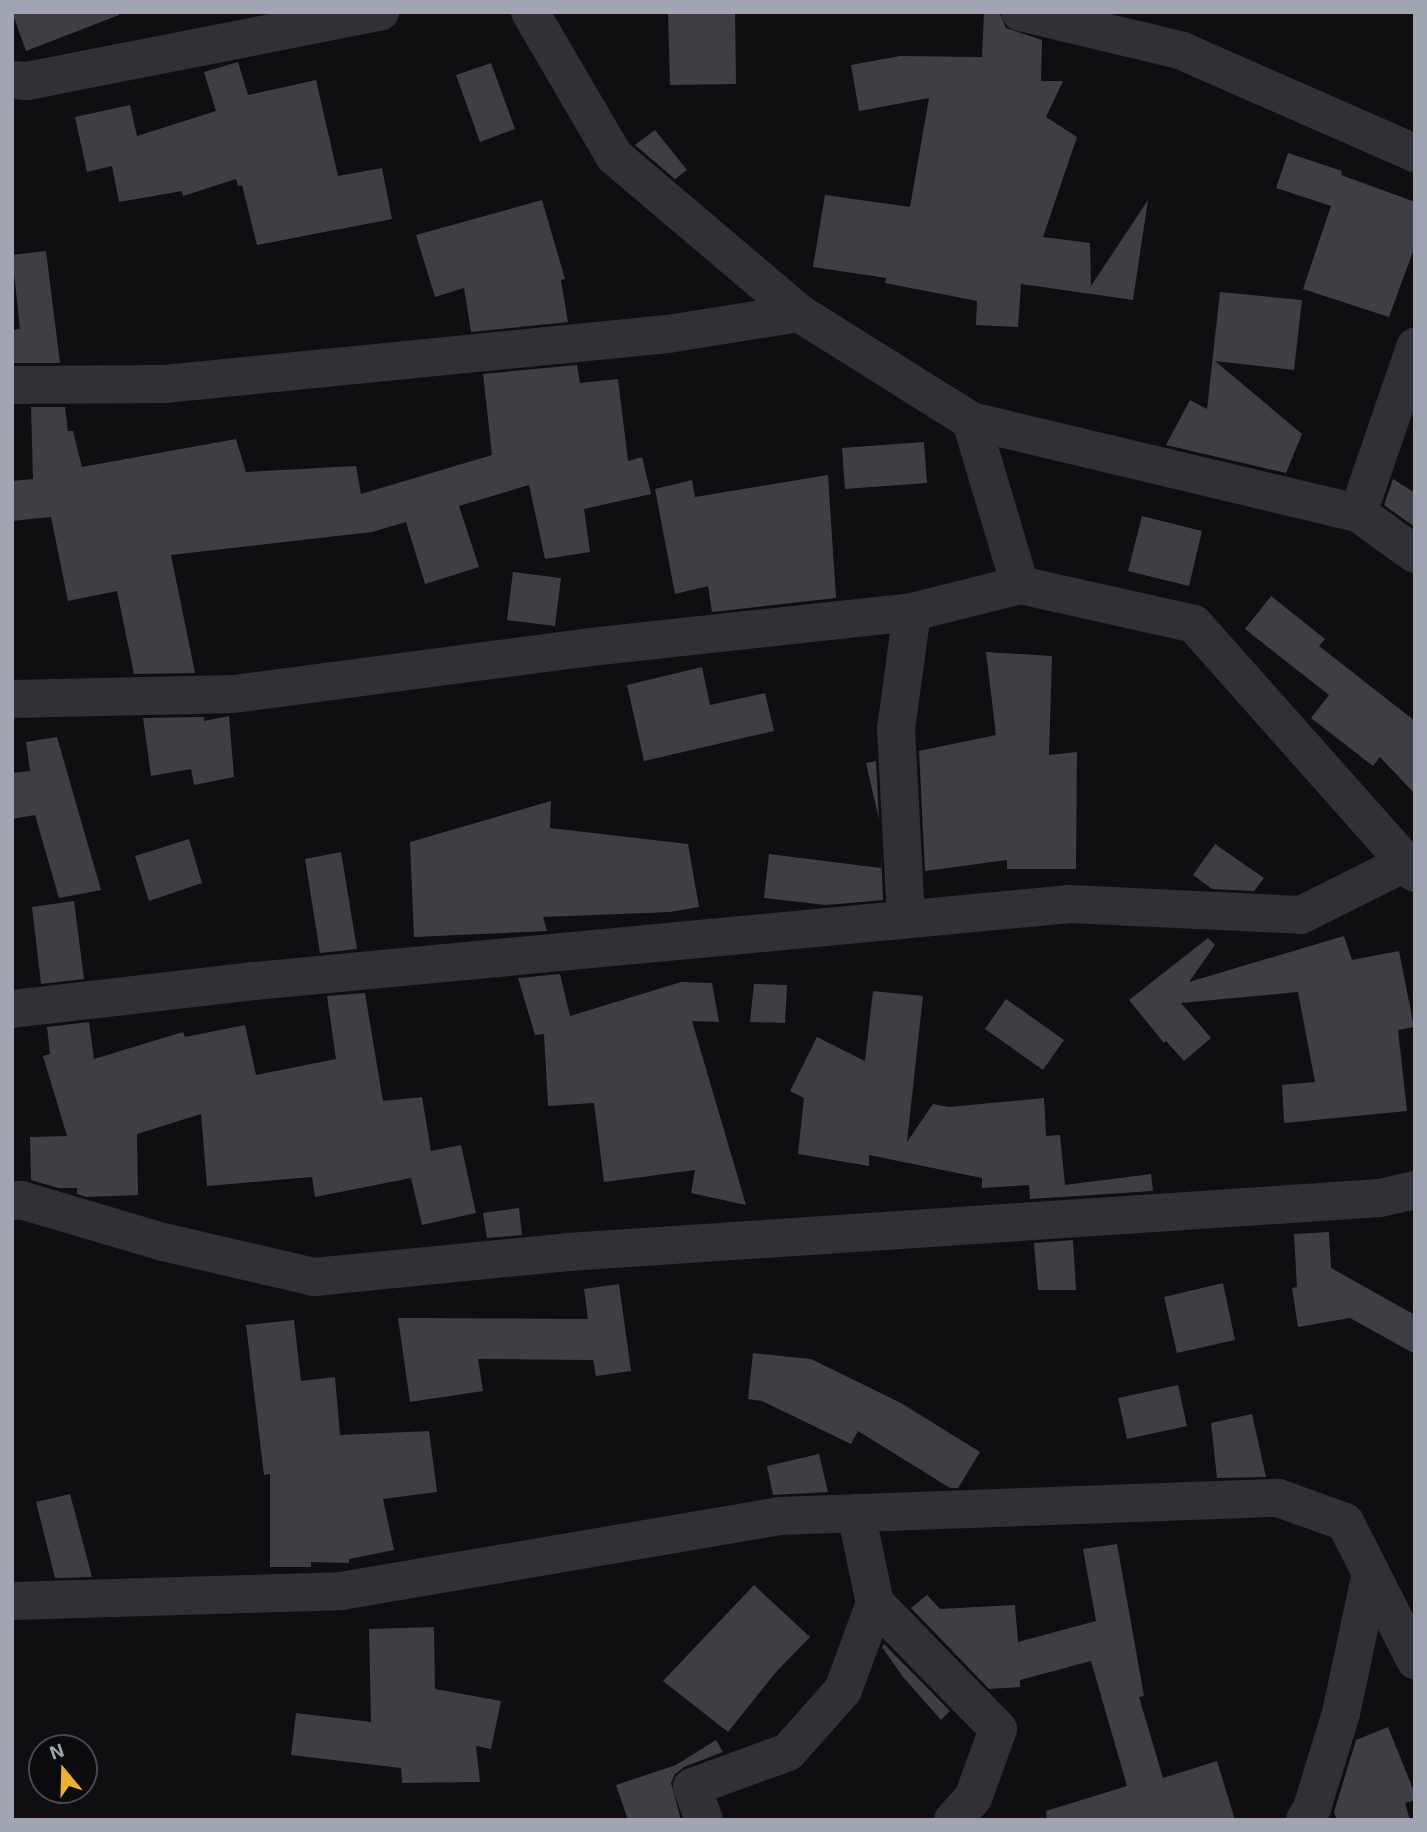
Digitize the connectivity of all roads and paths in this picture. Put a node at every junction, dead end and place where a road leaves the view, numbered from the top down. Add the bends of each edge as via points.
1 (380, 12) edge
2 (530, 12) edge
3 (1020, 12) edge
4 (12, 80) edge
5 (1415, 153) edge
6 (799, 313) junction
7 (1415, 347) edge
8 (12, 385) edge
9 (971, 421) junction
10 (1359, 513) junction
11 (1415, 554) edge
12 (1020, 585) junction
13 (912, 612) junction
14 (12, 699) edge
15 (1411, 868) edge
16 (906, 919) junction
17 (12, 1009) edge
18 (1415, 1189) edge
19 (12, 1201) edge
20 (856, 1513) junction
21 (1371, 1573) junction
22 (12, 1601) edge
23 (875, 1603) junction
24 (1415, 1660) edge
25 (704, 1820) edge
26 (953, 1820) edge
27 (1305, 1820) edge

1 - 4 street via 27,81
2 - 6 street via 614,156
3 - 5 street via 1180,50
6 - 8 street via 668,334 165,384
6 - 9 street
7 - 10 street
9 - 10 street
9 - 12 street
10 - 11 street
12 - 13 street
12 - 15 street via 1194,624
13 - 14 street via 600,646 234,694
13 - 16 street via 896,729
15 - 16 street via 1301,915 1070,904
16 - 17 street via 254,981
18 - 19 street via 1380,1198 582,1251 314,1277
20 - 21 street via 1278,1498 1345,1522
20 - 22 street via 779,1516 341,1591
20 - 23 street
21 - 24 street
21 - 27 street via 1341,1713
23 - 25 street via 844,1690 788,1752 692,1787
23 - 26 street via 998,1729 973,1798

